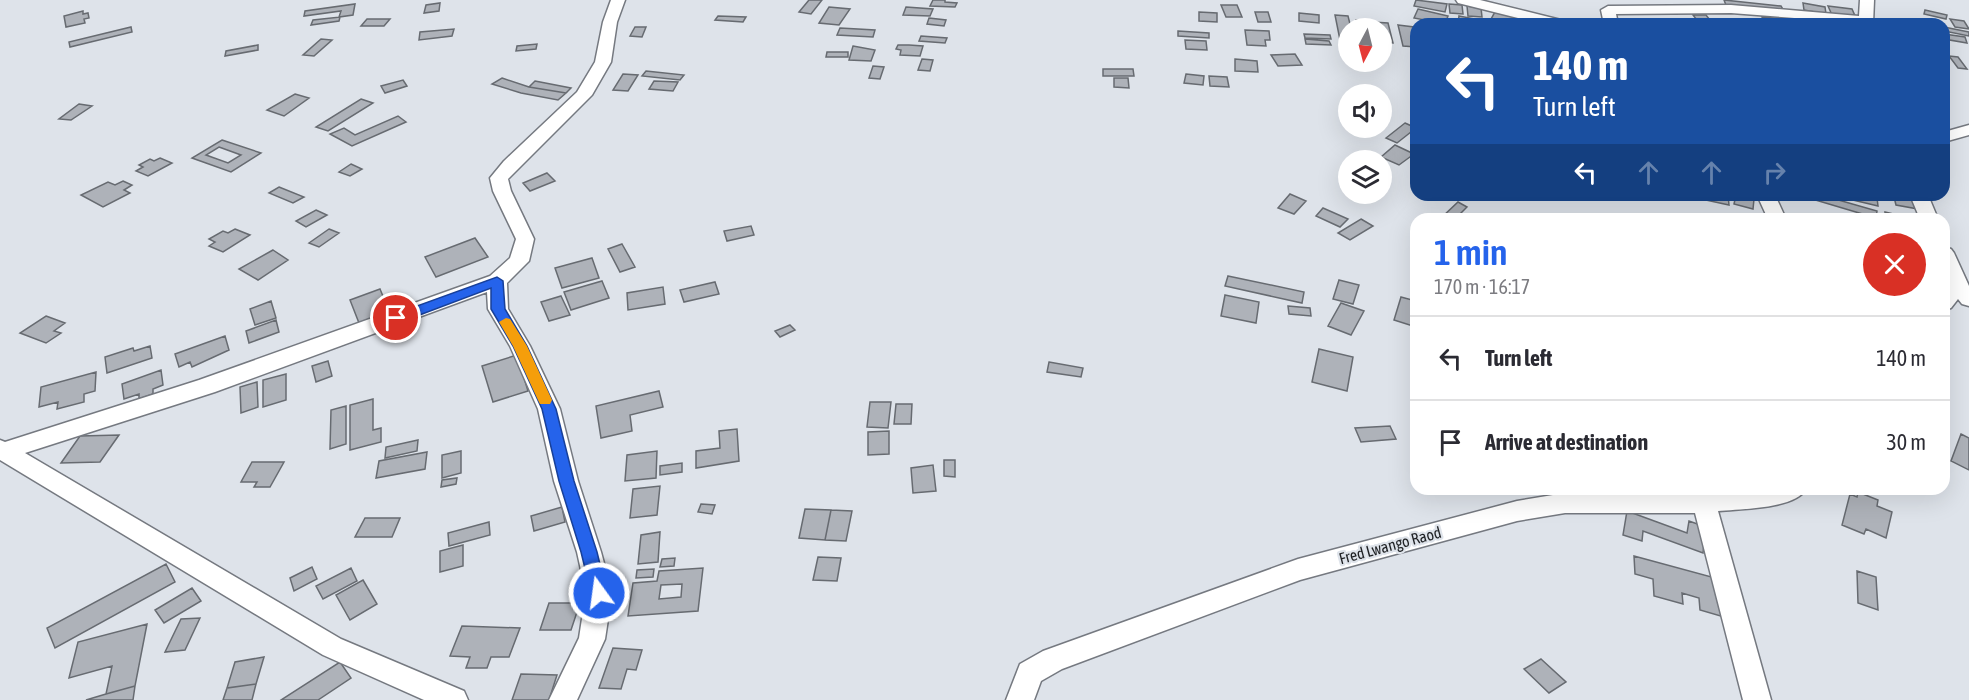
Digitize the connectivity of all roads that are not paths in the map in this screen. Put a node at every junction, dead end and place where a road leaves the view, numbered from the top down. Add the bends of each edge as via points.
1 (618, 0) edge
2 (1463, 0) edge
3 (1867, 0) edge
4 (1536, 18) edge
5 (1610, 18) edge
6 (1831, 18) edge
7 (1866, 18) edge
8 (1969, 130) edge
9 (1950, 135) edge
10 (1950, 265) edge
11 (497, 281) junction
12 (1964, 292) edge
13 (1950, 300) edge
14 (1, 450) edge
15 (1775, 495) edge
16 (1704, 503) junction
17 (454, 700) edge
18 (563, 700) edge
19 (1020, 700) edge
20 (1757, 700) edge

1 - 11 street via 603,62 584,94 499,178 525,240 519,261
2 - 4 street
3 - 7 street
5 - 6 street via 1608,10 1689,8
8 - 9 street
10 - 12 street
11 - 14 street via 207,386
11 - 18 street via 498,309 549,409 599,593 592,639
12 - 13 street
14 - 17 street via 332,647
15 - 16 street, Fred Lwango Raod
16 - 19 street, Fred Lwango Raod via 1565,503 1527,509 1298,570 1053,660 1030,673
16 - 20 street

